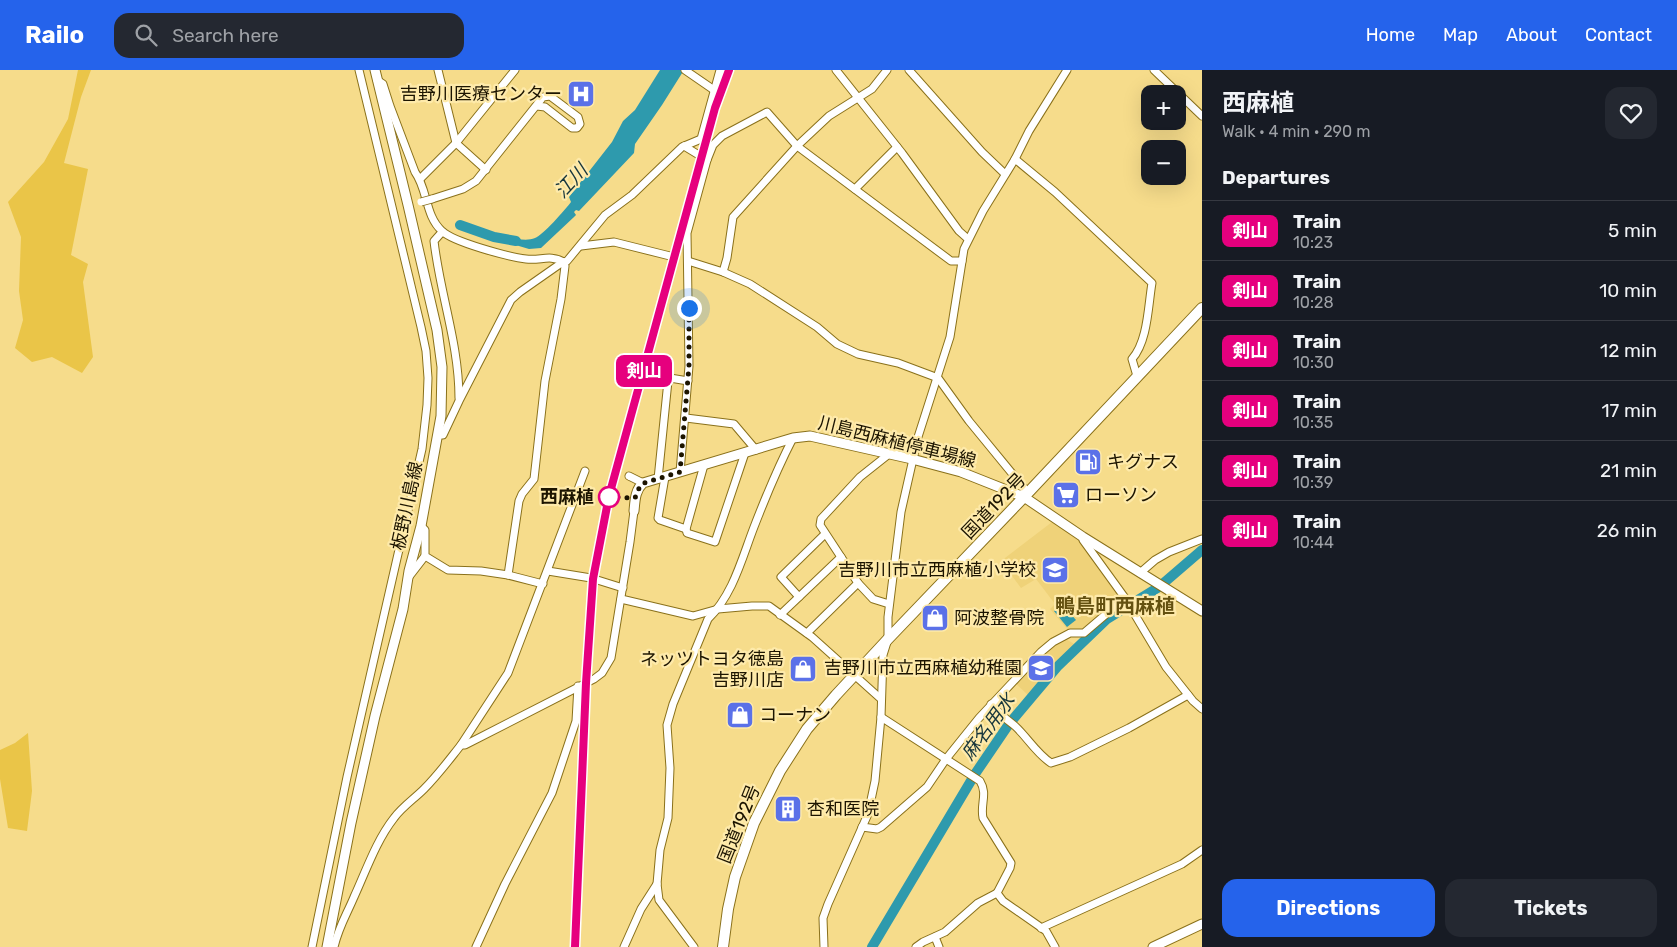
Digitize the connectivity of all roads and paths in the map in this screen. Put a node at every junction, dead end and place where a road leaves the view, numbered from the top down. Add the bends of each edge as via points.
1 (359, 70) edge
2 (374, 70) edge
3 (438, 70) edge
4 (515, 70) edge
5 (720, 70) edge
6 (836, 70) edge
7 (887, 70) edge
8 (909, 70) edge
9 (1066, 70) edge
10 (1154, 70) edge
11 (686, 71) edge
12 (377, 80) junction
13 (714, 90) junction
14 (858, 99) junction
15 (537, 106) junction
16 (1202, 116) edge
17 (701, 139) junction
18 (456, 143) junction
19 (684, 146) junction
20 (797, 146) junction
21 (897, 147) junction
22 (696, 155) junction
23 (1015, 159) junction
24 (707, 160) junction
25 (486, 170) junction
26 (1005, 174) junction
27 (420, 179) junction
28 (855, 189) junction
29 (408, 205) junction
30 (442, 232) junction
31 (968, 239) junction
32 (581, 246) junction
33 (670, 256) dead end
34 (688, 261) junction
35 (564, 262) junction
36 (962, 262) junction
37 (723, 272) junction
38 (1202, 308) edge
39 (1137, 376) junction
40 (938, 378) junction
41 (688, 381) junction
42 (459, 400) junction
43 (686, 418) junction
44 (439, 435) junction
45 (793, 438) junction
46 (756, 450) junction
47 (745, 453) junction
48 (889, 454) junction
49 (912, 459) junction
50 (704, 465) junction
51 (585, 471) dead end
52 (680, 472) junction
53 (628, 476) dead end
54 (661, 478) junction
55 (644, 483) junction
56 (1024, 497) junction
57 (634, 511) joint
58 (421, 526) junction
59 (686, 529) junction
60 (825, 534) junction
61 (1083, 537) junction
62 (1202, 539) edge
63 (425, 556) junction
64 (841, 557) junction
65 (548, 571) junction
66 (1140, 573) junction
67 (508, 575) junction
68 (408, 578) junction
69 (858, 583) junction
70 (543, 584) junction
71 (622, 588) junction
72 (799, 597) junction
73 (621, 599) junction
74 (1126, 599) junction
75 (889, 604) junction
76 (718, 609) junction
77 (1202, 611) edge
78 (780, 614) junction
79 (807, 633) junction
80 (888, 639) junction
81 (854, 676) junction
82 (578, 686) junction
83 (1188, 695) junction
84 (881, 699) junction
85 (991, 704) junction
86 (1202, 709) edge
87 (881, 717) junction
88 (461, 745) junction
89 (946, 759) junction
90 (862, 827) junction
91 (1202, 850) edge
92 (657, 884) junction
93 (997, 893) junction
94 (1202, 924) edge
95 (1041, 928) junction
96 (934, 937) junction
97 (312, 947) edge
98 (327, 947) edge
99 (334, 947) edge
100 (476, 947) edge
101 (624, 947) edge
102 (694, 947) edge
103 (723, 947) edge
104 (824, 947) edge
105 (916, 947) edge
106 (940, 947) edge
107 (1054, 947) edge
108 (1153, 947) edge

1 - 97 street via 422,327 428,378 427,405 422,449 346,777
2 - 12 main road, 板野川島線
3 - 18 street
4 - 18 street
5 - 13 street
6 - 14 street
7 - 14 street via 872,89
8 - 26 street
9 - 23 street
10 - 16 street
11 - 13 street
12 - 27 street via 383,84
12 - 29 main road, 板野川島線
13 - 17 street
14 - 20 street via 829,116
14 - 21 street
15 - 15 street via 543,97 550,96 578,117 580,124 572,128 545,107
15 - 25 street
17 - 19 street
17 - 22 street
18 - 25 street
18 - 27 street
19 - 22 street
19 - 32 street via 632,195 605,215
20 - 24 street via 767,112 722,136 713,144
20 - 28 street
20 - 37 street via 732,217
21 - 28 street
21 - 31 street
22 - 24 street
23 - 26 street
23 - 39 street via 1056,192 1152,283 1143,342 1132,359
24 - 34 street via 687,233
25 - 29 street, bridge via 470,186
26 - 31 street
27 - 30 street via 432,219
28 - 36 street via 951,261
29 - 44 main road, 板野川島線 via 441,352
30 - 35 street via 457,241 527,260 556,258
30 - 42 street via 434,241 455,346
31 - 36 street
32 - 33 street via 614,242
32 - 35 street
34 - 37 street
34 - 41 street
35 - 42 street via 511,300
35 - 67 street via 561,299 545,381 534,479 519,501
36 - 40 street via 950,337
37 - 40 street via 750,284 817,327 837,344 858,354 898,363
38 - 39 highway, 国道192号
39 - 56 highway, 国道192号
40 - 49 street
40 - 56 street via 1024,488
41 - 43 street
41 - 54 street via 670,378 668,381
42 - 44 street via 443,435
43 - 46 street via 734,424
43 - 52 street
44 - 58 main road, 板野川島線
45 - 46 main road, 川島西麻植停車場線
45 - 48 main road, 川島西麻植停車場線 via 810,436
45 - 76 street via 766,496 729,591
46 - 47 main road, 川島西麻植停車場線
47 - 50 main road, 川島西麻植停車場線
47 - 59 street via 714,542 687,533
48 - 49 main road, 川島西麻植停車場線
48 - 60 street via 860,477 821,519 820,525
49 - 56 main road, 川島西麻植停車場線 via 961,472
49 - 75 street via 901,512
50 - 52 main road, 川島西麻植停車場線
50 - 59 street
51 - 65 street
52 - 54 main road, 川島西麻植停車場線
53 - 55 street
54 - 55 main road, 川島西麻植停車場線
54 - 59 street via 658,518
55 - 57 main road via 637,492
56 - 61 main road, 川島西麻植停車場線
56 - 80 highway, 国道192号
57 - 71 street
58 - 63 street via 425,530
58 - 68 main road, 板野川島線
60 - 64 street
60 - 72 street via 780,577
61 - 66 main road, 川島西麻植停車場線
61 - 74 street
62 - 66 street via 1154,560
63 - 67 street via 448,570
63 - 68 street
64 - 69 street
64 - 72 street
65 - 70 street
65 - 71 street via 590,578
66 - 77 main road, 川島西麻植停車場線
67 - 70 street
68 - 98 main road, 板野川島線 via 360,784
69 - 75 street via 873,599
69 - 79 street
70 - 88 street via 508,673
71 - 73 street
72 - 78 street
73 - 76 street via 693,616
73 - 82 street via 611,658 598,677
74 - 83 street via 1166,667
74 - 85 street via 1084,633 1070,633 1053,642
75 - 80 street
76 - 78 street via 769,606
76 - 92 street via 708,619 667,725 670,768 668,818 660,850
78 - 79 street
79 - 81 street
80 - 81 highway, 国道192号
80 - 84 street via 883,655
81 - 84 street
81 - 103 highway, 国道192号 via 807,729 766,796 735,877
82 - 88 street
82 - 100 street via 576,721 552,793
83 - 85 street via 1087,749 1051,764
83 - 86 street
84 - 87 street
85 - 89 street
87 - 89 street
87 - 90 street via 875,781
88 - 99 street via 436,776 392,820 342,921
89 - 90 street via 927,787 882,828
89 - 93 street via 980,781 983,787 983,818 1011,863
90 - 104 street via 823,918
91 - 95 street via 1182,864
92 - 101 street via 641,909
92 - 102 street via 659,900
93 - 95 street
93 - 96 street via 978,903 949,929
94 - 108 main road
95 - 107 street
96 - 105 street
96 - 106 street

